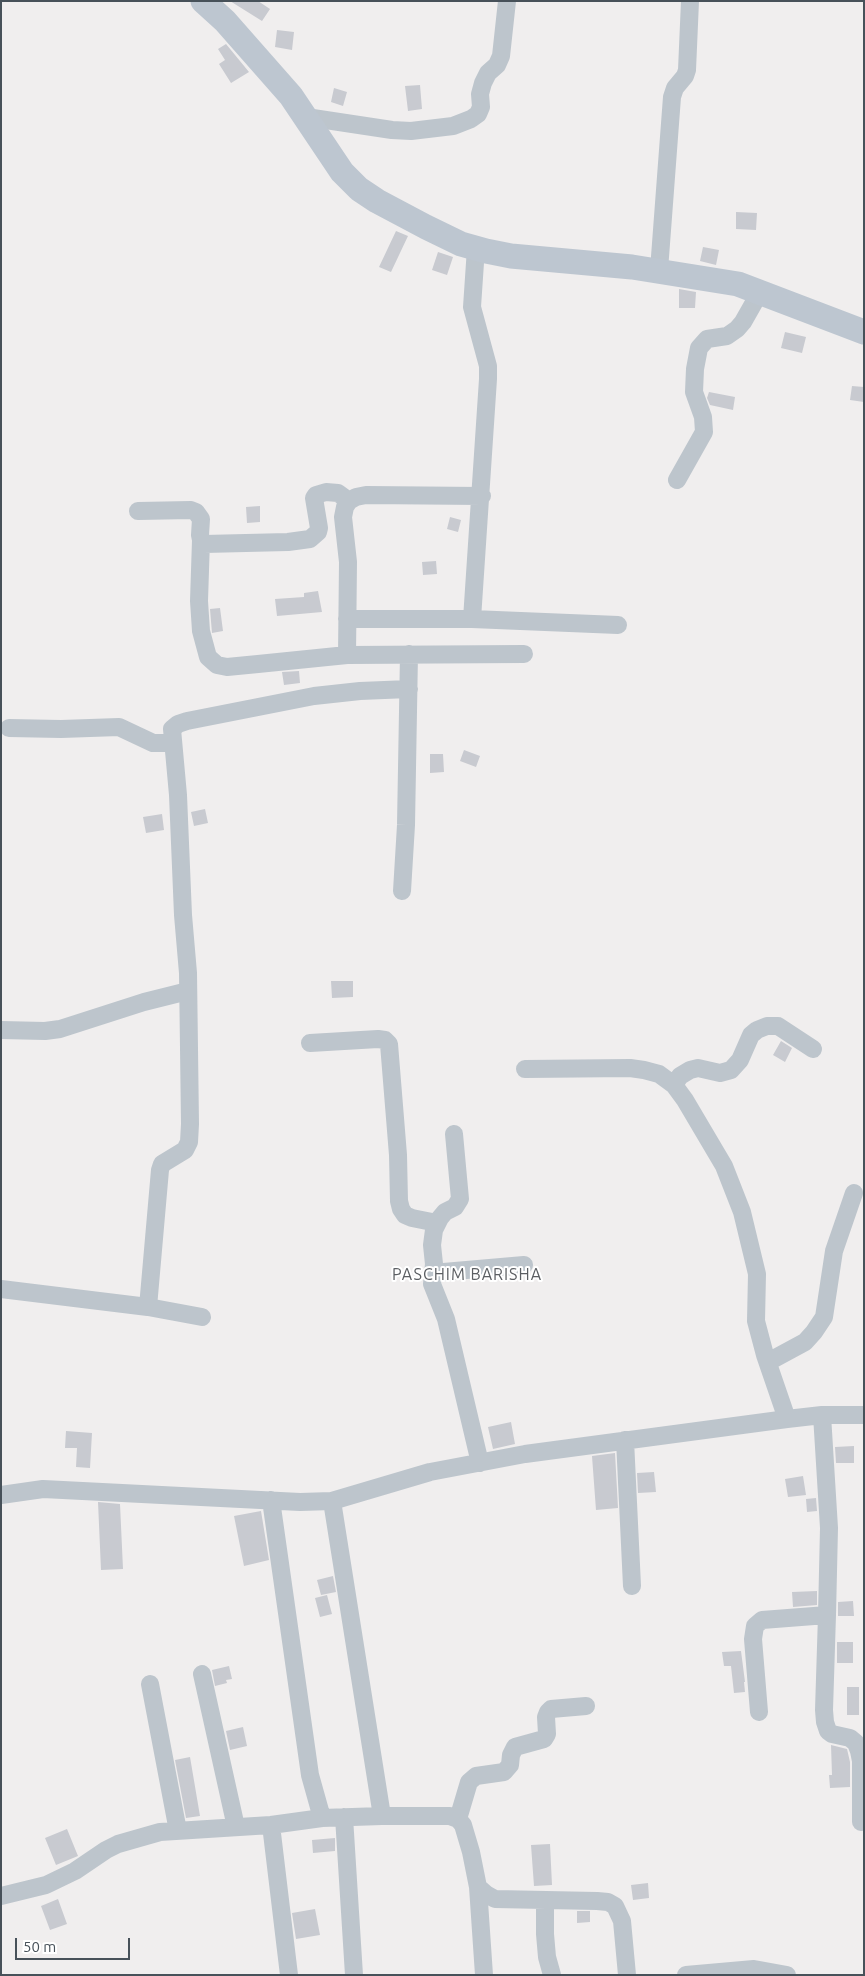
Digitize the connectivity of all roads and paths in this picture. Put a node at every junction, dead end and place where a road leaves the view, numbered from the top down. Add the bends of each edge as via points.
1 (203, 1) edge
2 (507, 1) edge
3 (690, 1) edge
4 (306, 117) junction
5 (476, 248) junction
6 (659, 270) junction
7 (760, 292) junction
8 (864, 332) edge
9 (677, 480) dead end
10 (482, 496) junction
11 (349, 501) junction
12 (138, 511) dead end
13 (201, 540) junction
14 (347, 619) junction
15 (472, 619) junction
16 (618, 625) dead end
17 (409, 654) junction
18 (524, 654) dead end
19 (347, 655) junction
20 (409, 689) junction
21 (9, 728) dead end
22 (173, 743) junction
23 (402, 892) dead end
24 (188, 991) junction
25 (1, 1030) edge
26 (310, 1043) dead end
27 (813, 1049) dead end
28 (526, 1069) dead end
29 (674, 1085) junction
30 (454, 1134) dead end
31 (854, 1193) dead end
32 (437, 1223) junction
33 (524, 1265) dead end
34 (432, 1273) junction
35 (1, 1289) edge
36 (148, 1307) junction
37 (202, 1317) dead end
38 (768, 1362) junction
39 (822, 1415) junction
40 (864, 1416) edge
41 (787, 1419) junction
42 (625, 1440) junction
43 (480, 1463) junction
44 (1, 1495) edge
45 (271, 1500) junction
46 (332, 1501) junction
47 (632, 1586) dead end
48 (827, 1615) junction
49 (202, 1674) dead end
50 (150, 1684) dead end
51 (586, 1706) dead end
52 (759, 1712) dead end
53 (382, 1816) junction
54 (344, 1817) junction
55 (322, 1818) junction
56 (458, 1819) junction
57 (861, 1822) dead end
58 (270, 1825) junction
59 (236, 1827) junction
60 (178, 1831) junction
61 (478, 1887) junction
62 (1, 1896) edge
63 (545, 1900) junction
64 (289, 1975) edge
65 (354, 1975) edge
66 (484, 1975) edge
67 (552, 1975) edge
68 (627, 1975) edge
69 (686, 1975) edge
70 (787, 1975) edge

1 - 4 street via 292,96
2 - 4 street via 501,56 483,83 481,107 471,120 453,126 392,130
3 - 6 street via 687,70 672,97
4 - 5 street via 342,172 359,189 426,227
5 - 6 street via 512,256
5 - 10 street via 472,307 488,366
6 - 7 street via 738,284
7 - 8 street
7 - 9 street via 737,330 726,336 707,339 699,348 694,392 703,416 704,432
10 - 11 street via 366,495
10 - 15 street
11 - 13 street via 338,493 316,495 318,532 301,541 210,545
11 - 14 street via 343,517 347,545
12 - 13 street via 196,512 201,519
13 - 19 street via 201,631 208,657 217,665 227,667
14 - 15 street
14 - 19 street
15 - 16 street
17 - 18 street
17 - 19 street
17 - 20 street
20 - 22 street via 314,696 188,721 172,729
20 - 23 street
21 - 22 street via 119,728 153,742
22 - 24 street
24 - 25 street via 60,1028
24 - 36 street via 189,1142 185,1150 162,1164 160,1170
26 - 32 street via 378,1039 389,1044 401,1209 412,1218
27 - 29 street via 778,1026 767,1026 751,1035 740,1060 731,1070 720,1073 698,1068 690,1070
28 - 29 street via 630,1068 659,1074
29 - 38 street via 724,1166 742,1212 758,1274 756,1321
30 - 32 street via 460,1199
31 - 38 street via 834,1251 824,1317 805,1342
32 - 34 street via 433,1235
33 - 34 street
34 - 43 street via 432,1284 446,1319
35 - 36 street
36 - 37 street
38 - 41 street
39 - 40 street
39 - 41 street
39 - 48 street via 829,1528
41 - 42 street
42 - 43 street
42 - 47 street
43 - 46 street via 430,1472
44 - 45 street via 43,1489
45 - 46 street
45 - 55 street via 310,1775
46 - 53 street
48 - 52 street via 762,1620 755,1626 753,1639
48 - 57 street via 825,1722 828,1731 850,1738 859,1751
49 - 59 street
50 - 60 street
51 - 56 street via 551,1709 546,1717 547,1734 544,1739 512,1750 510,1764 504,1772 476,1776 469,1782
53 - 54 street
53 - 56 street via 450,1816
54 - 55 street
54 - 65 street
55 - 58 street
56 - 61 street via 466,1833
58 - 59 street
58 - 64 street
59 - 60 street
60 - 62 street via 160,1832 118,1844 75,1872 46,1885
61 - 63 street via 495,1898
61 - 66 street
63 - 67 street via 547,1957
63 - 68 street via 608,1902 615,1906 622,1921
69 - 70 street via 754,1969

